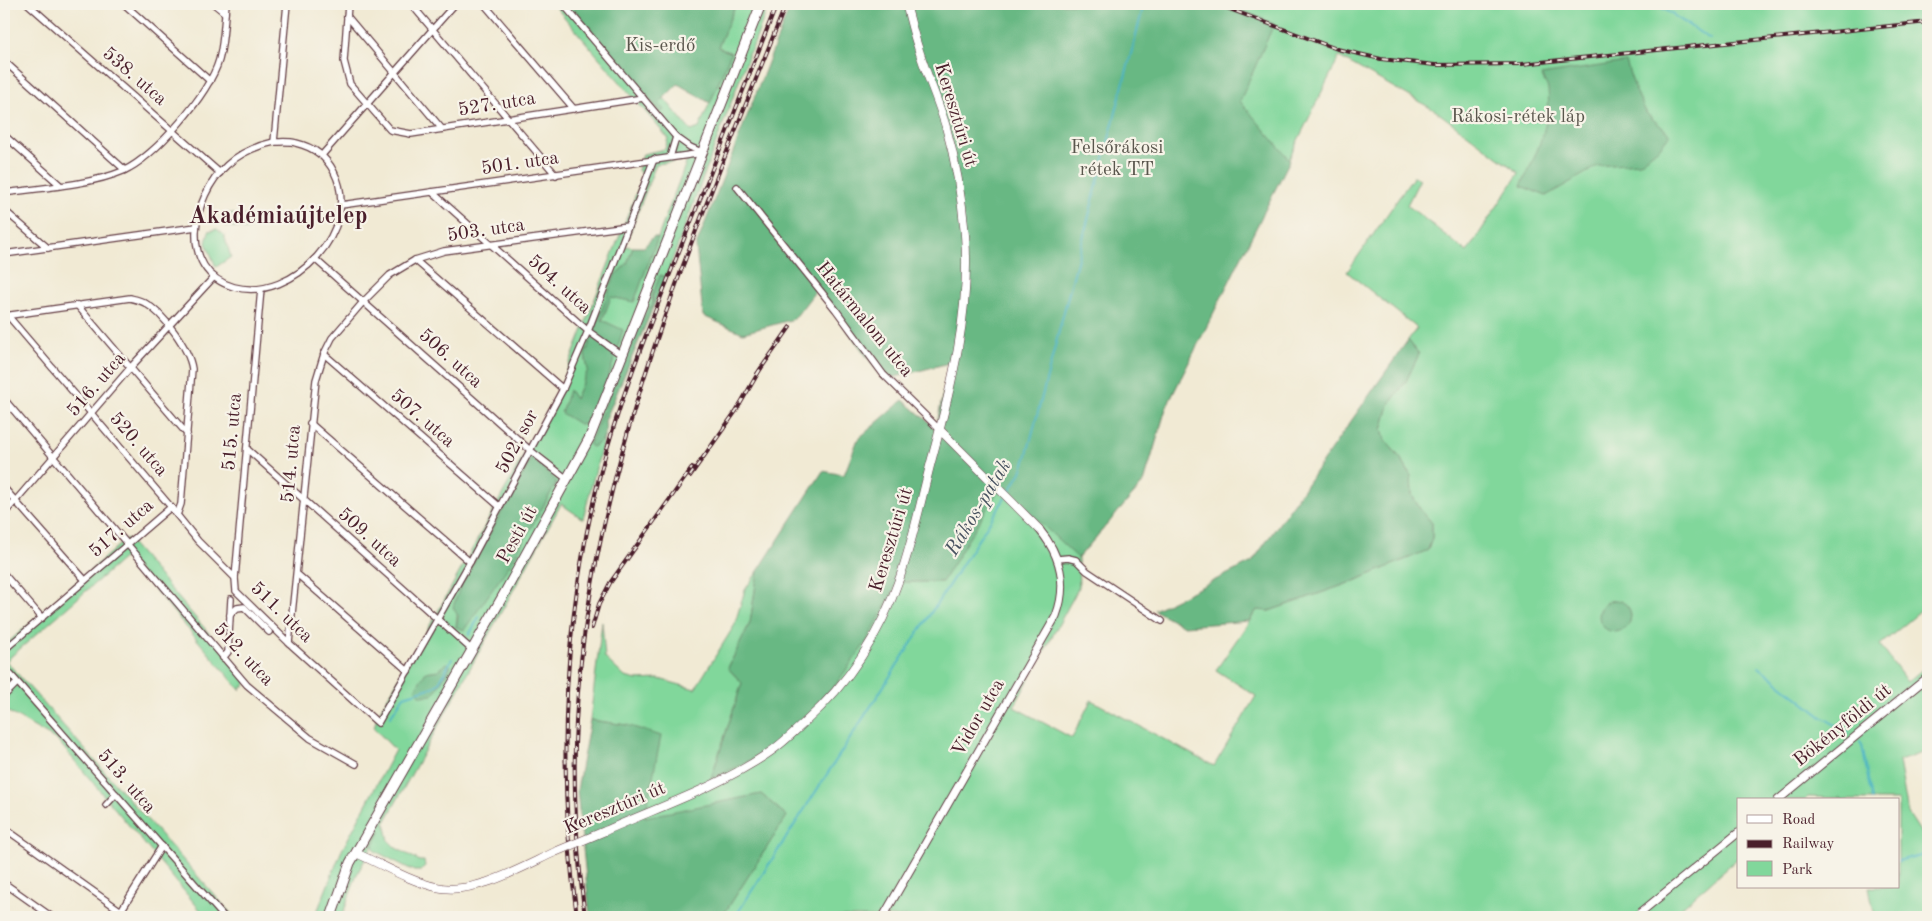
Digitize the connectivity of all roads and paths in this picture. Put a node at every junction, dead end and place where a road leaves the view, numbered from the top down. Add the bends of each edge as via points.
1 (28, 4) edge
2 (124, 4) edge
3 (214, 4) edge
4 (226, 4) edge
5 (286, 4) edge
6 (348, 4) edge
7 (411, 4) edge
8 (455, 4) edge
9 (484, 4) edge
10 (563, 4) edge
11 (761, 4) edge
12 (906, 4) edge
13 (225, 13) junction
14 (347, 16) junction
15 (433, 30) junction
16 (4, 61) edge
17 (395, 72) junction
18 (210, 81) junction
19 (643, 98) junction
20 (367, 104) junction
21 (574, 109) junction
22 (509, 119) junction
23 (442, 129) junction
24 (172, 130) junction
25 (4, 135) edge
26 (676, 137) junction
27 (274, 142) junction
28 (703, 153) junction
29 (322, 155) junction
30 (670, 157) junction
31 (654, 159) junction
32 (125, 170) junction
33 (220, 173) junction
34 (556, 174) junction
35 (60, 185) junction
36 (737, 187) dead end
37 (432, 192) junction
38 (4, 193) edge
39 (341, 205) junction
40 (4, 210) edge
41 (628, 226) junction
42 (196, 227) junction
43 (492, 245) junction
44 (48, 248) junction
45 (4, 254) edge
46 (315, 259) junction
47 (415, 260) junction
48 (214, 277) junction
49 (261, 289) junction
50 (362, 302) junction
51 (77, 305) junction
52 (5, 314) edge
53 (169, 326) junction
54 (588, 331) junction
55 (324, 354) junction
56 (623, 356) junction
57 (130, 368) junction
58 (563, 389) junction
59 (4, 399) edge
60 (91, 414) junction
61 (310, 423) junction
62 (940, 430) junction
63 (187, 434) junction
64 (950, 440) junction
65 (246, 449) junction
66 (531, 450) junction
67 (934, 450) junction
68 (54, 458) junction
69 (568, 479) junction
70 (4, 488) edge
71 (303, 499) junction
72 (15, 501) junction
73 (171, 507) junction
74 (500, 507) junction
75 (4, 514) edge
76 (177, 515) junction
77 (1039, 529) joint
78 (128, 544) junction
79 (1058, 559) junction
80 (470, 562) junction
81 (4, 574) edge
82 (297, 574) junction
83 (235, 578) junction
84 (85, 580) junction
85 (232, 599) dead end
86 (230, 614) junction
87 (42, 618) junction
88 (438, 619) junction
89 (1162, 621) dead end
90 (269, 632) dead end
91 (289, 643) junction
92 (4, 650) edge
93 (472, 650) junction
94 (223, 658) junction
95 (4, 667) edge
96 (408, 671) junction
97 (1928, 677) edge
98 (17, 682) junction
99 (4, 696) edge
100 (378, 723) joint
101 (356, 764) dead end
102 (116, 794) junction
103 (1780, 798) edge
104 (106, 805) dead end
105 (4, 828) edge
106 (1737, 834) edge
107 (162, 846) junction
108 (356, 853) junction
109 (4, 883) edge
110 (119, 914) edge
111 (52, 917) edge
112 (224, 917) edge
113 (331, 917) edge
114 (883, 917) edge
115 (1635, 917) edge

1 - 24 street, 538. utca
2 - 18 street
3 - 13 street
4 - 13 street
5 - 27 street
6 - 14 street, 527. utca
7 - 15 street
8 - 15 street
9 - 21 street
10 - 19 street
11 - 28 main road, Pesti út
12 - 62 main road, Keresztúri út via 917,47 952,147 965,237 963,310
13 - 18 street via 219,61
14 - 17 street
14 - 20 street, 527. utca via 344,61 350,84
15 - 17 street
15 - 22 street
16 - 32 street
17 - 20 street
17 - 23 street
18 - 24 street
19 - 21 street, 527. utca
19 - 26 street
20 - 23 street, 527. utca via 390,130 411,134
20 - 29 street
21 - 22 street, 527. utca
22 - 23 street, 527. utca
22 - 34 street
24 - 32 street via 149,154
24 - 33 street, 538. utca
25 - 35 street
26 - 28 street
26 - 30 street
27 - 29 street via 294,142
27 - 33 street via 247,152
28 - 30 street, 501. utca
28 - 56 main road, Pesti út
29 - 39 street via 336,177
30 - 31 street, 501. utca
31 - 34 street, 501. utca
31 - 41 street, 502. sor
32 - 35 street via 102,178
33 - 42 street via 201,204
34 - 37 street, 501. utca
35 - 38 street
36 - 62 street, Határmalom utca via 883,374
37 - 39 street, 501. utca
37 - 43 street, 504. utca
39 - 46 street via 328,242
40 - 44 street
41 - 43 street, 503. utca
41 - 54 street, 502. sor
42 - 44 street
42 - 48 street via 199,255
43 - 47 street, 503. utca via 444,251
43 - 54 street, 504. utca
44 - 45 street
46 - 49 street via 298,274
46 - 50 street, 506. utca
47 - 50 street, 503. utca via 390,275
47 - 58 street
48 - 49 street via 235,287
48 - 53 street, 516. utca
49 - 65 street, 515. utca
50 - 55 street, 514. utca via 332,338
50 - 66 street, 506. utca
51 - 52 street, 517. utca
51 - 53 street, 517. utca via 130,298 152,308
51 - 57 street
52 - 60 street, 520. utca
53 - 57 street, 516. utca
53 - 63 street, 517. utca via 188,353 191,364
54 - 56 street, 504. utca
54 - 58 street, 502. sor
55 - 61 street, 514. utca via 316,380
55 - 74 street, 507. utca
56 - 69 main road, Pesti út via 590,436
57 - 60 street, 516. utca
57 - 63 street
58 - 66 street, 502. sor
59 - 68 street, 512. utca
60 - 68 street, 516. utca
60 - 73 street, 520. utca
61 - 71 street, 514. utca
61 - 80 street
62 - 64 main road, Határmalom utca
62 - 67 main road, Keresztúri út
63 - 76 street, 517. utca via 181,504
64 - 67 main road via 940,441
64 - 77 main road, Határmalom utca
65 - 71 street, 509. utca
65 - 83 street, 515. utca
66 - 69 street, 506. utca
66 - 74 street, 502. sor
67 - 108 main road, Keresztúri út, bridge via 901,575 869,644 822,707 770,753 745,768 605,831 491,880 455,889 422,883
68 - 72 street, 516. utca
68 - 78 street, 512. utca
69 - 93 main road, Pesti út
70 - 72 street
71 - 82 street, 514. utca
71 - 88 street, 509. utca
72 - 75 street, 516. utca
72 - 84 street
73 - 76 street, 517. utca
73 - 78 street, 517. utca
74 - 80 street, 502. sor
76 - 83 street, 511. utca
77 - 79 street, Vidor utca
78 - 84 street, 517. utca
78 - 94 street, 512. utca
79 - 89 street via 1076,560
79 - 114 street, Vidor utca via 1062,594 1052,623
80 - 88 street, 502. sor
81 - 87 street
82 - 91 street, 514. utca
82 - 96 street
83 - 91 street, 511. utca via 236,591
84 - 87 street, 517. utca
85 - 86 street
86 - 90 street, 511. utca via 244,607
86 - 94 street via 228,652
87 - 92 street, 517. utca
88 - 93 street, 509. utca
88 - 96 street, 502. sor
91 - 100 street, 511. utca
93 - 108 main road, Pesti út
94 - 101 street, 512. utca via 247,685 310,738
95 - 98 street, 513. utca
96 - 100 street, 502. sor
97 - 103 street, Bökényföldi út
98 - 99 street
98 - 102 street, 513. utca
102 - 104 street
102 - 107 street, 513. utca
105 - 110 street
106 - 115 street
107 - 110 street
107 - 112 street, 513. utca
108 - 113 main road, Pesti út
109 - 111 street

